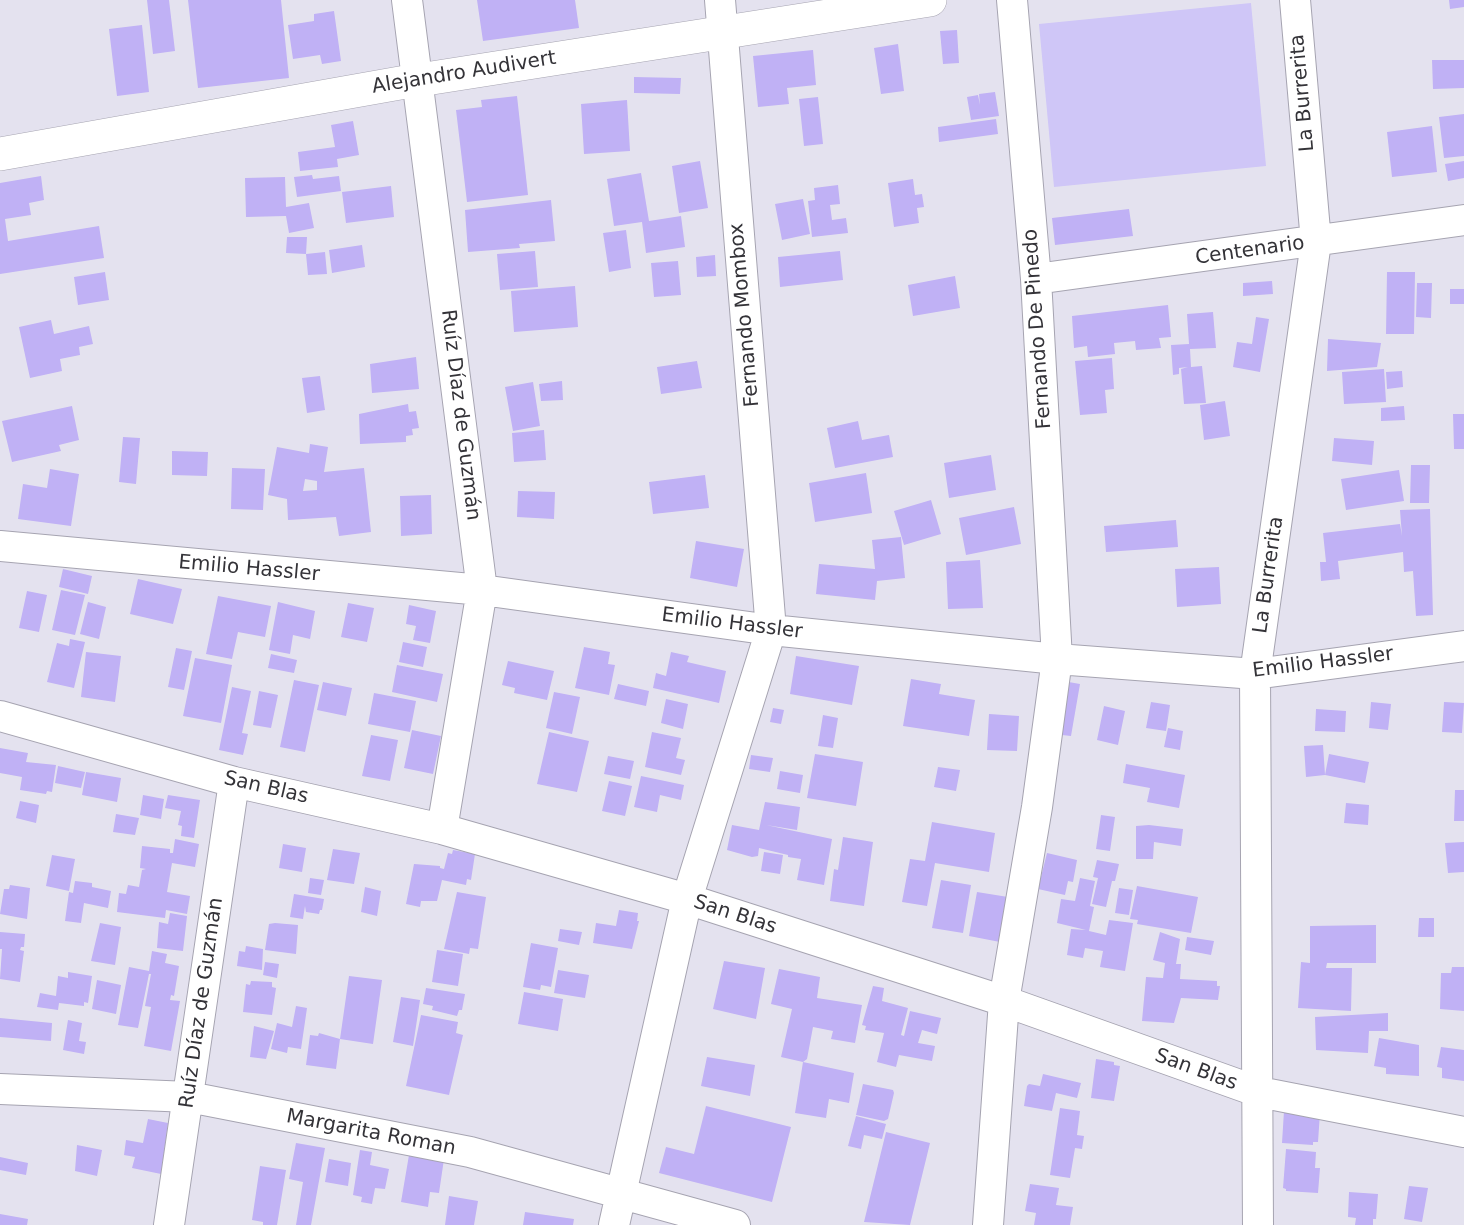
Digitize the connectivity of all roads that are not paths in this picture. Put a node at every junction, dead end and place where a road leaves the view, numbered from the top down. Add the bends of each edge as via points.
1 (407, 0) edge
2 (720, 0) edge
3 (930, 0) edge
4 (1012, 0) edge
5 (1295, 0) edge
6 (722, 32) junction
7 (418, 80) junction
8 (0, 154) edge
9 (1464, 220) edge
10 (1316, 242) junction
11 (1036, 279) junction
12 (0, 546) edge
13 (482, 591) junction
14 (771, 630) junction
15 (1464, 646) edge
16 (1057, 659) junction
17 (1255, 674) junction
18 (0, 716) edge
19 (234, 782) junction
20 (442, 829) junction
21 (687, 900) junction
22 (1004, 1001) junction
23 (0, 1089) edge
24 (1259, 1092) junction
25 (189, 1097) junction
26 (1464, 1132) edge
27 (622, 1196) junction
28 (169, 1225) edge
29 (614, 1225) edge
30 (735, 1225) edge
31 (988, 1225) edge
32 (1258, 1225) edge

1 - 7 street, Ruíz Díaz de Guzmán
2 - 6 street, Fernando Mombox
3 - 6 street, Alejandro Audivert
4 - 11 street, Fernando De Pinedo
5 - 10 street, La Burrerita
6 - 7 street, Alejandro Audivert
6 - 14 street, Fernando Mombox
7 - 8 street, Alejandro Audivert
7 - 13 street, Ruíz Díaz de Guzmán
9 - 10 street, Centenario
10 - 11 street, Centenario
10 - 17 street, La Burrerita
11 - 16 street, Fernando De Pinedo
12 - 13 street, Emilio Hassler
13 - 14 street, Emilio Hassler
13 - 20 street, Ruíz Díaz de Guzmán
14 - 16 street, Emilio Hassler
14 - 21 street
15 - 17 street, Emilio Hassler
16 - 17 street, Emilio Hassler
16 - 22 street, Fernando De Pinedo
17 - 24 street, La Burrerita
18 - 19 street, San Blas
19 - 20 street, San Blas
19 - 25 street, Ruíz Díaz de Guzmán
20 - 21 street, San Blas
21 - 22 street, San Blas
21 - 27 street
22 - 24 street, San Blas
22 - 31 street, Fernando De Pinedo
23 - 25 street, Margarita Roman
24 - 26 street, San Blas
24 - 32 street, La Burrerita
25 - 27 street, Margarita Roman via 470,1152
25 - 28 street, Ruíz Díaz de Guzmán
27 - 29 street
27 - 30 street, Margarita Roman

